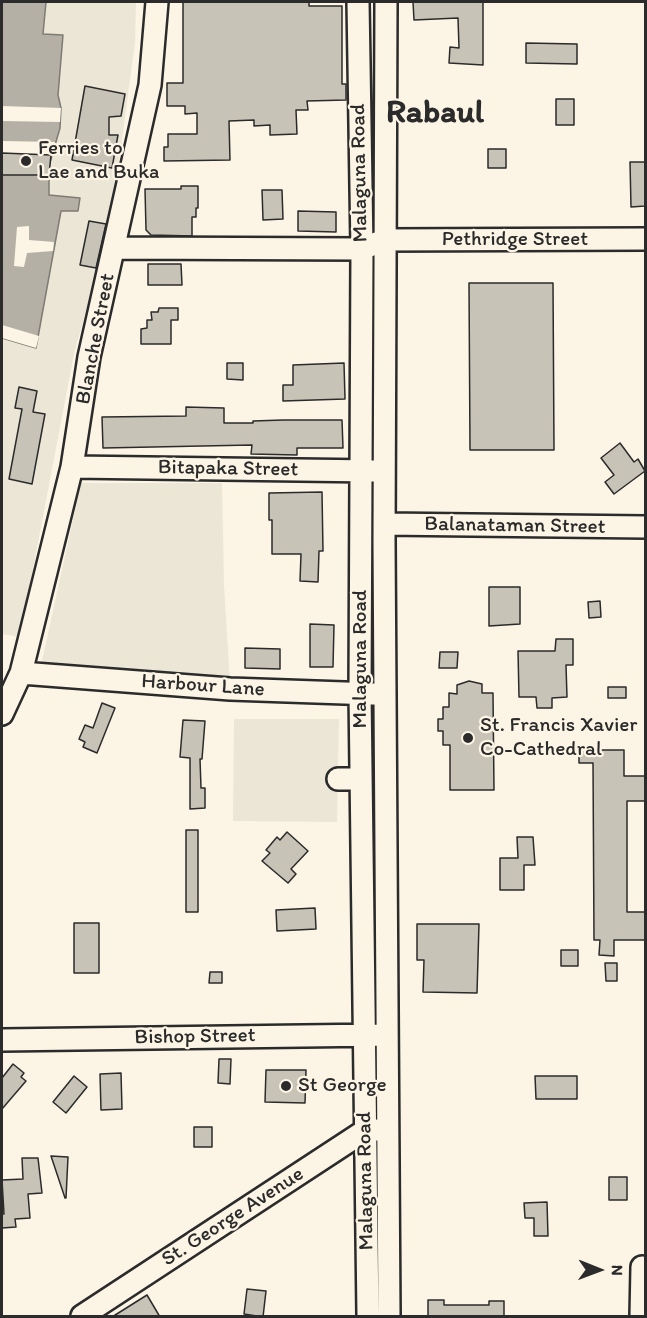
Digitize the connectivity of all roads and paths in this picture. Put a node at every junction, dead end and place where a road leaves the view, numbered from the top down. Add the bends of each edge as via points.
1 (157, 2) edge
2 (358, 2) edge
3 (386, 2) edge
4 (645, 239) edge
5 (384, 240) junction
6 (114, 248) junction
7 (362, 249) junction
8 (72, 467) junction
9 (362, 471) junction
10 (384, 471) junction
11 (384, 524) junction
12 (645, 528) edge
13 (21, 673) junction
14 (360, 693) junction
15 (386, 694) junction
16 (2, 714) edge
17 (338, 779) dead end
18 (361, 779) junction
19 (364, 1035) junction
20 (388, 1035) junction
21 (2, 1040) edge
22 (366, 1130) junction
23 (388, 1130) junction
24 (642, 1267) dead end
25 (82, 1317) edge
26 (368, 1317) edge
27 (389, 1317) edge
28 (641, 1317) edge

1 - 6 street, Blanche Street via 150,85
2 - 7 street, Malaguna Road
3 - 5 street, Malaguna Road
4 - 5 street, Pethridge Street
5 - 7 street
5 - 10 street, Malaguna Road
6 - 7 street
6 - 8 street, Blanche Street via 89,357
7 - 9 street, Malaguna Road
8 - 9 street, Bitapaka Street
8 - 13 street, Blanche Street
9 - 10 street, Bitapaka Street
9 - 14 street, Malaguna Road
10 - 11 street, Malaguna Road
11 - 12 street, Balanataman Street
11 - 15 street, Malaguna Road
13 - 14 street, Harbour Lane via 230,689
13 - 16 street, Blanche Street
14 - 15 street, Harbour Lane
14 - 18 street, Malaguna Road
15 - 20 street, Malaguna Road
17 - 18 street
18 - 19 street, Malaguna Road
19 - 20 street, Bishop Street
19 - 21 street, Bishop Street
19 - 22 street, Malaguna Road
20 - 23 street, Malaguna Road
22 - 23 street
22 - 25 street, St. George Avenue
22 - 26 street, Malaguna Road
23 - 27 street, Malaguna Road
24 - 28 street

